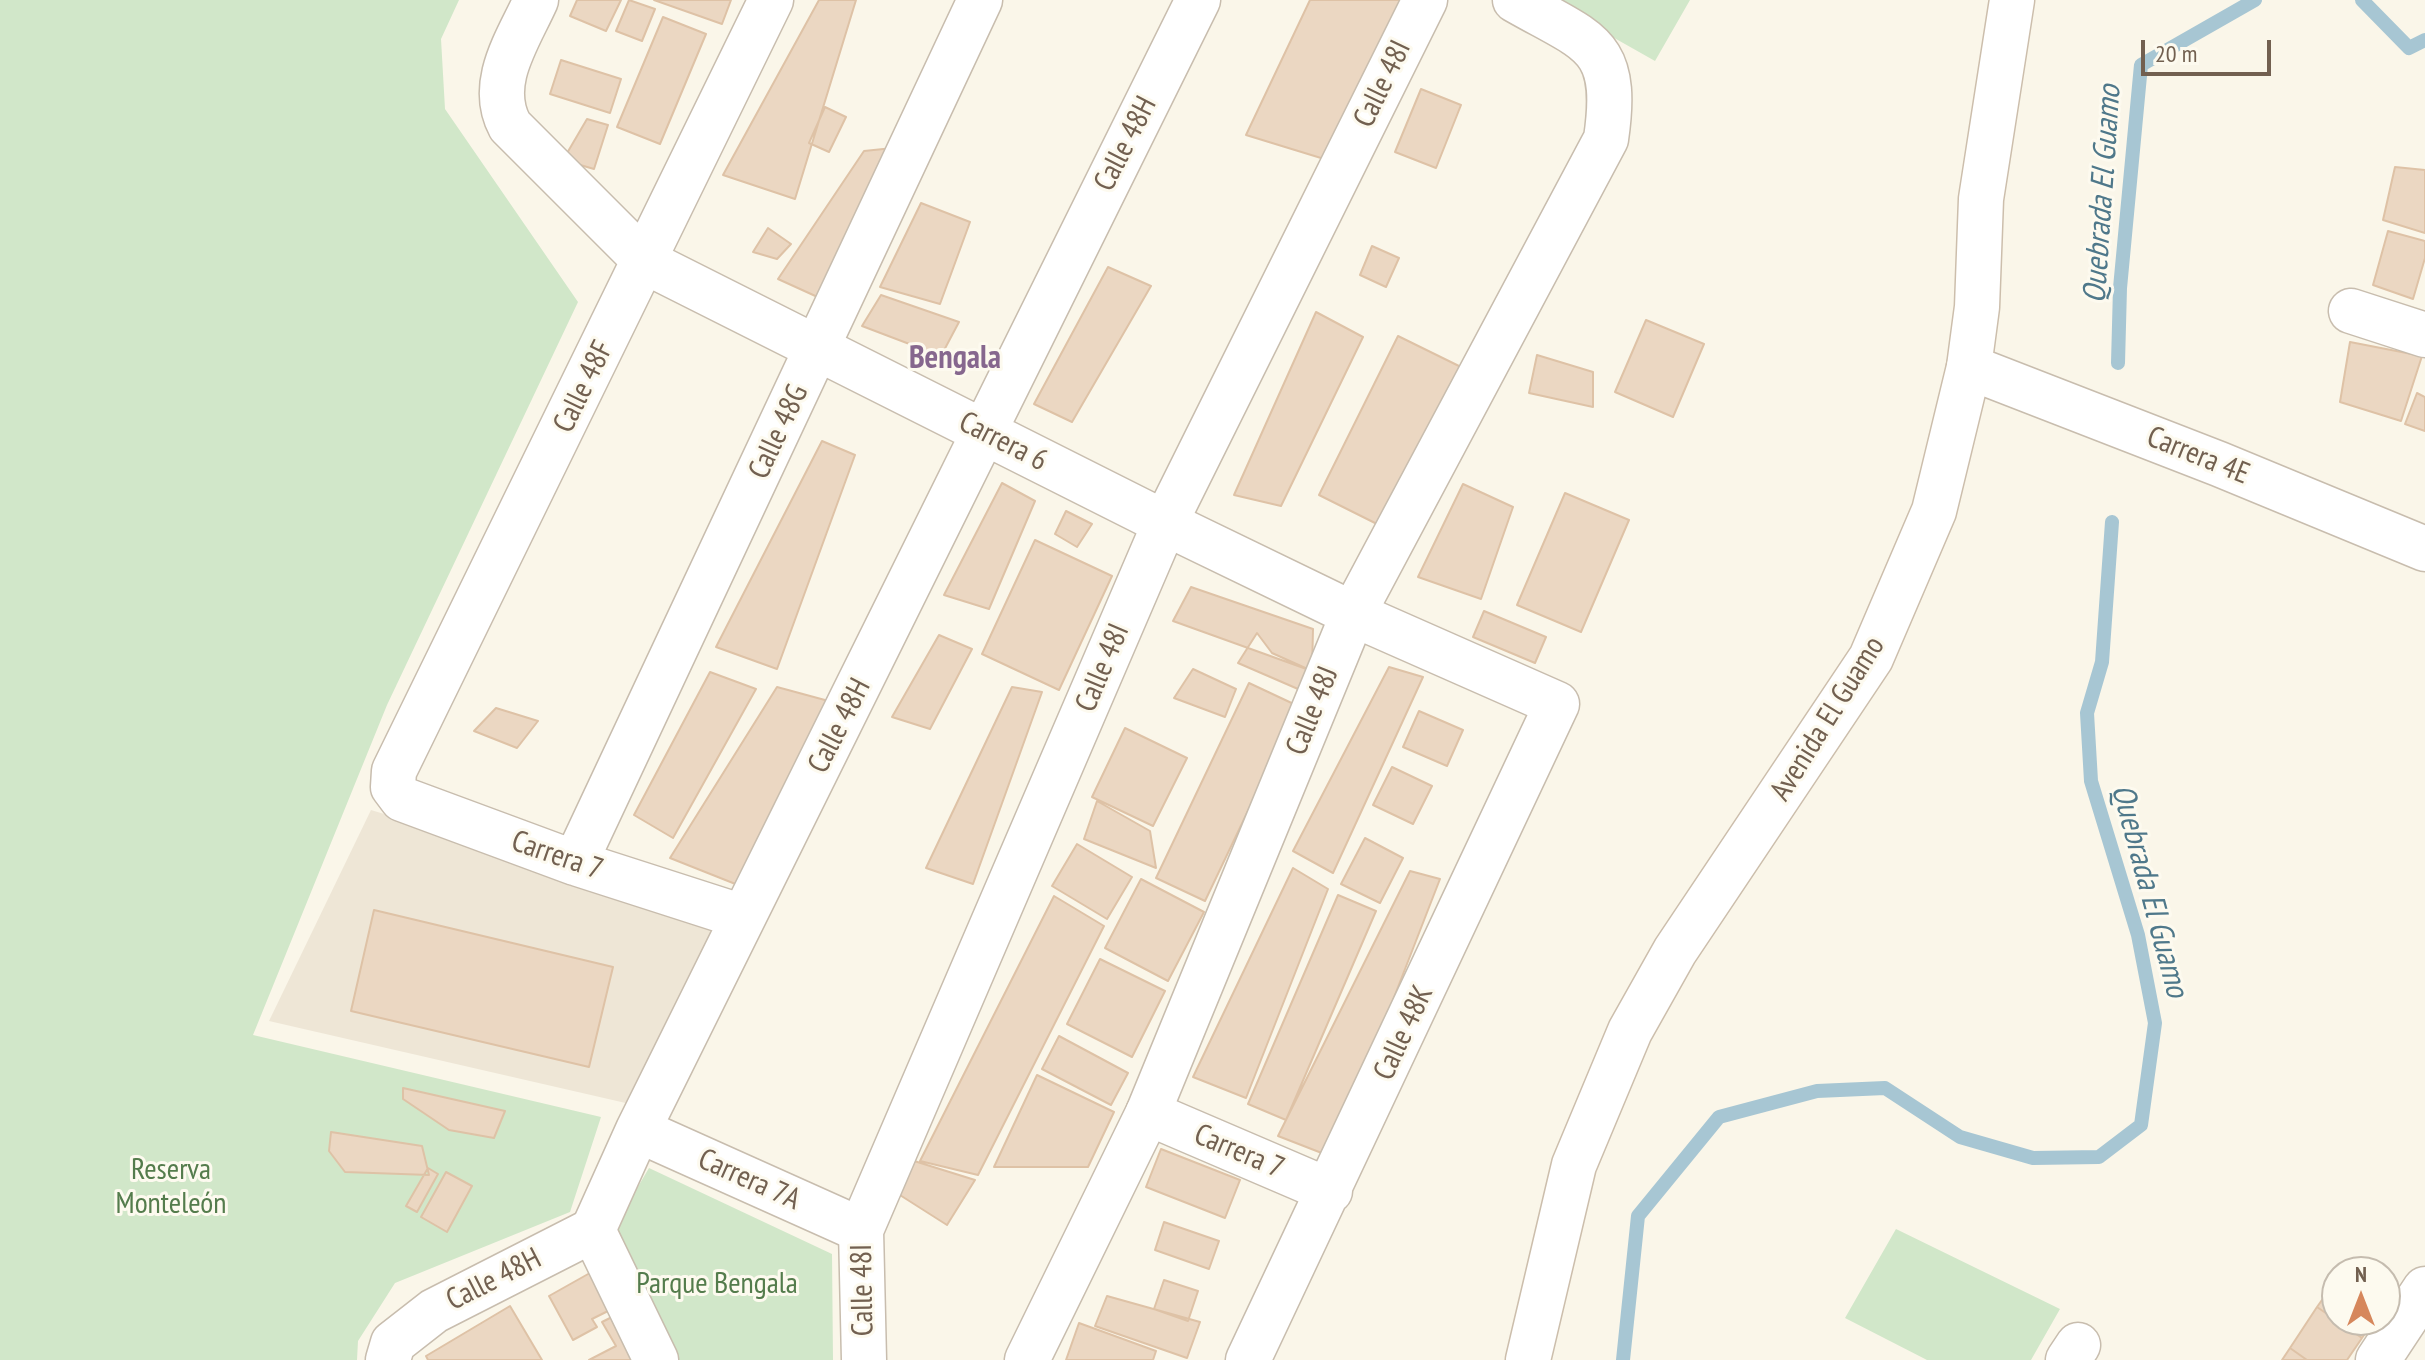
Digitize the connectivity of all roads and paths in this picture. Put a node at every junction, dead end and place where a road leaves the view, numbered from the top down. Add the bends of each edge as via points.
1 (536, 0) edge
2 (771, 0) edge
3 (980, 0) edge
4 (1198, 0) edge
5 (1425, 0) edge
6 (1515, 0) edge
7 (2009, 15) edge
8 (646, 262) junction
9 (2351, 311) dead end
10 (2425, 335) edge
11 (818, 349) junction
12 (1969, 367) junction
13 (982, 431) junction
14 (1165, 523) junction
15 (2425, 549) edge
16 (1353, 614) junction
17 (1557, 704) joint
18 (394, 771) joint
19 (575, 863) junction
20 (743, 917) junction
21 (1148, 1113) junction
22 (638, 1130) junction
23 (1330, 1191) junction
24 (593, 1230) junction
25 (861, 1230) junction
26 (2425, 1289) edge
27 (1532, 1340) edge
28 (394, 1354) edge
29 (656, 1360) edge
30 (864, 1360) edge
31 (1027, 1360) edge
32 (1248, 1360) edge
33 (1500, 1360) edge
34 (2378, 1360) edge

1 - 8 street, Carrera 6 via 502,76 500,108 510,126
2 - 8 street, Calle 48F
3 - 11 street, Calle 48G
4 - 13 street, Calle 48H
5 - 14 street, Calle 48I
6 - 16 street, Calle 48J via 1590,43 1609,73 1612,104 1606,139
7 - 12 street, Avenida El Guamo via 1981,199
8 - 11 street, Carrera 6
8 - 18 street, Calle 48F
9 - 10 street
11 - 13 street, Carrera 6
11 - 19 street, Calle 48G
12 - 15 street, Carrera 4E
12 - 27 street, Avenida El Guamo via 1934,511 1871,658 1675,951 1630,1031 1574,1165
13 - 14 street, Carrera 6
13 - 20 street, Calle 48H
14 - 16 street, Carrera 6
14 - 25 street, Calle 48I
16 - 17 street, Carrera 6
16 - 21 street, Calle 48J
17 - 23 street, Calle 48K
18 - 19 street, Carrera 7 via 393,787 402,799
19 - 20 street, Carrera 7
20 - 22 street, Calle 48H
21 - 23 street, Carrera 7
21 - 31 street, Calle 48J
22 - 24 street, Calle 48H
22 - 25 street, Carrera 7A
23 - 32 street, Calle 48K
24 - 28 street, Calle 48H via 434,1311
24 - 29 street
25 - 30 street, Calle 48I
26 - 34 street
27 - 33 street, Avenida El Guamo

